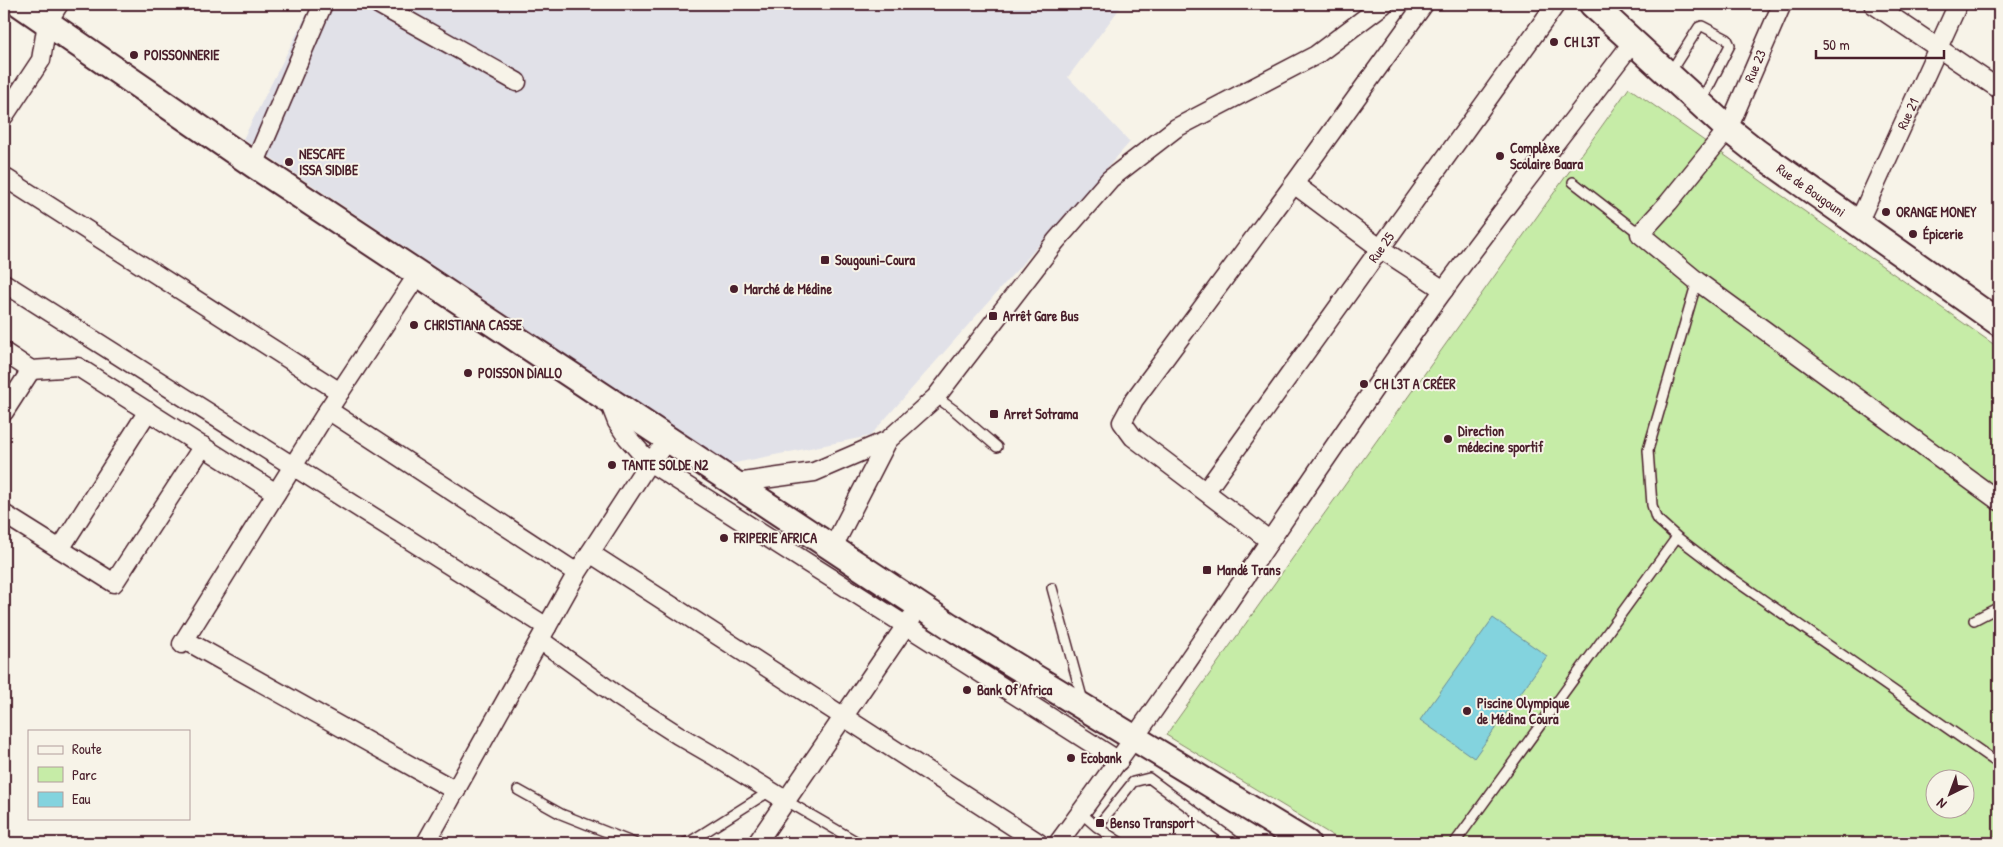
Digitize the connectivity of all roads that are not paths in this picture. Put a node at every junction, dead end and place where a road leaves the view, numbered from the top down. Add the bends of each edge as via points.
1 (20, 4) edge
2 (323, 4) edge
3 (378, 4) edge
4 (1384, 4) edge
5 (1424, 4) edge
6 (1556, 4) edge
7 (1592, 4) edge
8 (1782, 4) edge
9 (1873, 4) edge
10 (1958, 4) edge
11 (53, 13) edge
12 (1632, 43) junction
13 (1938, 48) junction
14 (1668, 75) junction
15 (517, 82) dead end
16 (1999, 89) edge
17 (1700, 104) junction
18 (4, 116) edge
19 (1728, 129) junction
20 (254, 165) junction
21 (4, 178) edge
22 (1573, 182) dead end
23 (1294, 184) junction
24 (1858, 223) junction
25 (1640, 234) junction
26 (1381, 249) junction
27 (418, 274) junction
28 (1697, 281) junction
29 (4, 283) edge
30 (1444, 290) junction
31 (1999, 323) edge
32 (4, 352) edge
33 (31, 370) junction
34 (9, 391) edge
35 (340, 392) junction
36 (936, 397) junction
37 (608, 399) junction
38 (328, 410) junction
39 (4, 412) edge
40 (148, 412) junction
41 (670, 440) junction
42 (888, 440) junction
43 (203, 446) junction
44 (997, 447) dead end
45 (649, 462) junction
46 (292, 467) junction
47 (736, 483) junction
48 (276, 492) junction
49 (1206, 492) junction
50 (1999, 501) edge
51 (4, 514) edge
52 (1677, 537) junction
53 (1269, 540) junction
54 (833, 547) junction
55 (60, 549) junction
56 (590, 553) junction
57 (577, 574) junction
58 (1052, 588) dead end
59 (920, 605) junction
60 (1999, 607) edge
61 (1974, 620) dead end
62 (906, 626) junction
63 (544, 634) junction
64 (1085, 709) junction
65 (844, 717) junction
66 (1135, 739) junction
67 (1119, 761) junction
68 (1999, 764) edge
69 (518, 790) dead end
70 (456, 791) junction
71 (778, 795) junction
72 (1080, 813) junction
73 (1097, 827) junction
74 (1456, 842) dead end
75 (426, 843) edge
76 (634, 843) edge
77 (685, 843) edge
78 (757, 843) edge
79 (859, 843) edge
80 (1039, 843) edge
81 (1058, 843) edge
82 (1121, 843) edge
83 (1237, 843) edge
84 (1307, 843) edge

1 - 11 street
2 - 20 street
3 - 15 street
4 - 36 street via 1316,55 1176,128 1110,180 1056,241
5 - 23 street
6 - 26 street, Rue 25
7 - 12 street, Rue de Bougouni
8 - 19 street, Rue 23
9 - 13 street
10 - 13 street, Rue 21
11 - 18 street via 41,60
11 - 20 street
12 - 14 street, Rue de Bougouni
12 - 30 street
13 - 16 street
13 - 24 street, Rue 21
14 - 17 street, Rue de Bougouni
14 - 17 lane via 1696,28 1702,26 1727,39 1730,45
17 - 19 street, Rue de Bougouni
19 - 24 street, Rue de Bougouni
19 - 25 street, Rue 23
20 - 27 street
21 - 35 street
22 - 25 lane
23 - 26 street
23 - 49 street via 1134,400 1122,422 1133,437
24 - 31 street, Rue de Bougouni
25 - 28 street
26 - 30 street
26 - 49 street, Rue 25
27 - 35 street
27 - 37 street
28 - 50 street
28 - 52 lane via 1648,450 1656,518
29 - 46 street
30 - 53 street
32 - 33 street
33 - 34 street
33 - 40 street via 78,367
34 - 39 street
35 - 38 street
36 - 42 street
36 - 44 lane
37 - 41 street
37 - 45 street via 617,422
38 - 46 street
38 - 57 street
40 - 43 street
40 - 55 street
41 - 45 street
41 - 47 street
42 - 47 street via 814,472
42 - 54 street
43 - 48 street
43 - 55 street via 114,583
45 - 56 street
45 - 62 street
46 - 48 street
46 - 63 street
47 - 54 street
48 - 70 street via 183,642
49 - 53 street
51 - 55 street
52 - 68 lane
52 - 74 lane
53 - 66 street
54 - 59 street
56 - 57 street
56 - 65 street
57 - 63 street
58 - 64 lane
59 - 62 street
59 - 64 street
60 - 61 lane
62 - 65 street
62 - 67 street
63 - 70 street
63 - 71 street via 619,697
64 - 66 street
65 - 71 street
65 - 80 street
66 - 67 street
66 - 84 street
67 - 72 street
69 - 76 lane via 562,814
70 - 75 street
71 - 77 lane
71 - 78 street
71 - 79 lane
72 - 73 lane
72 - 81 street
73 - 82 lane
73 - 83 lane via 1133,782 1149,778

